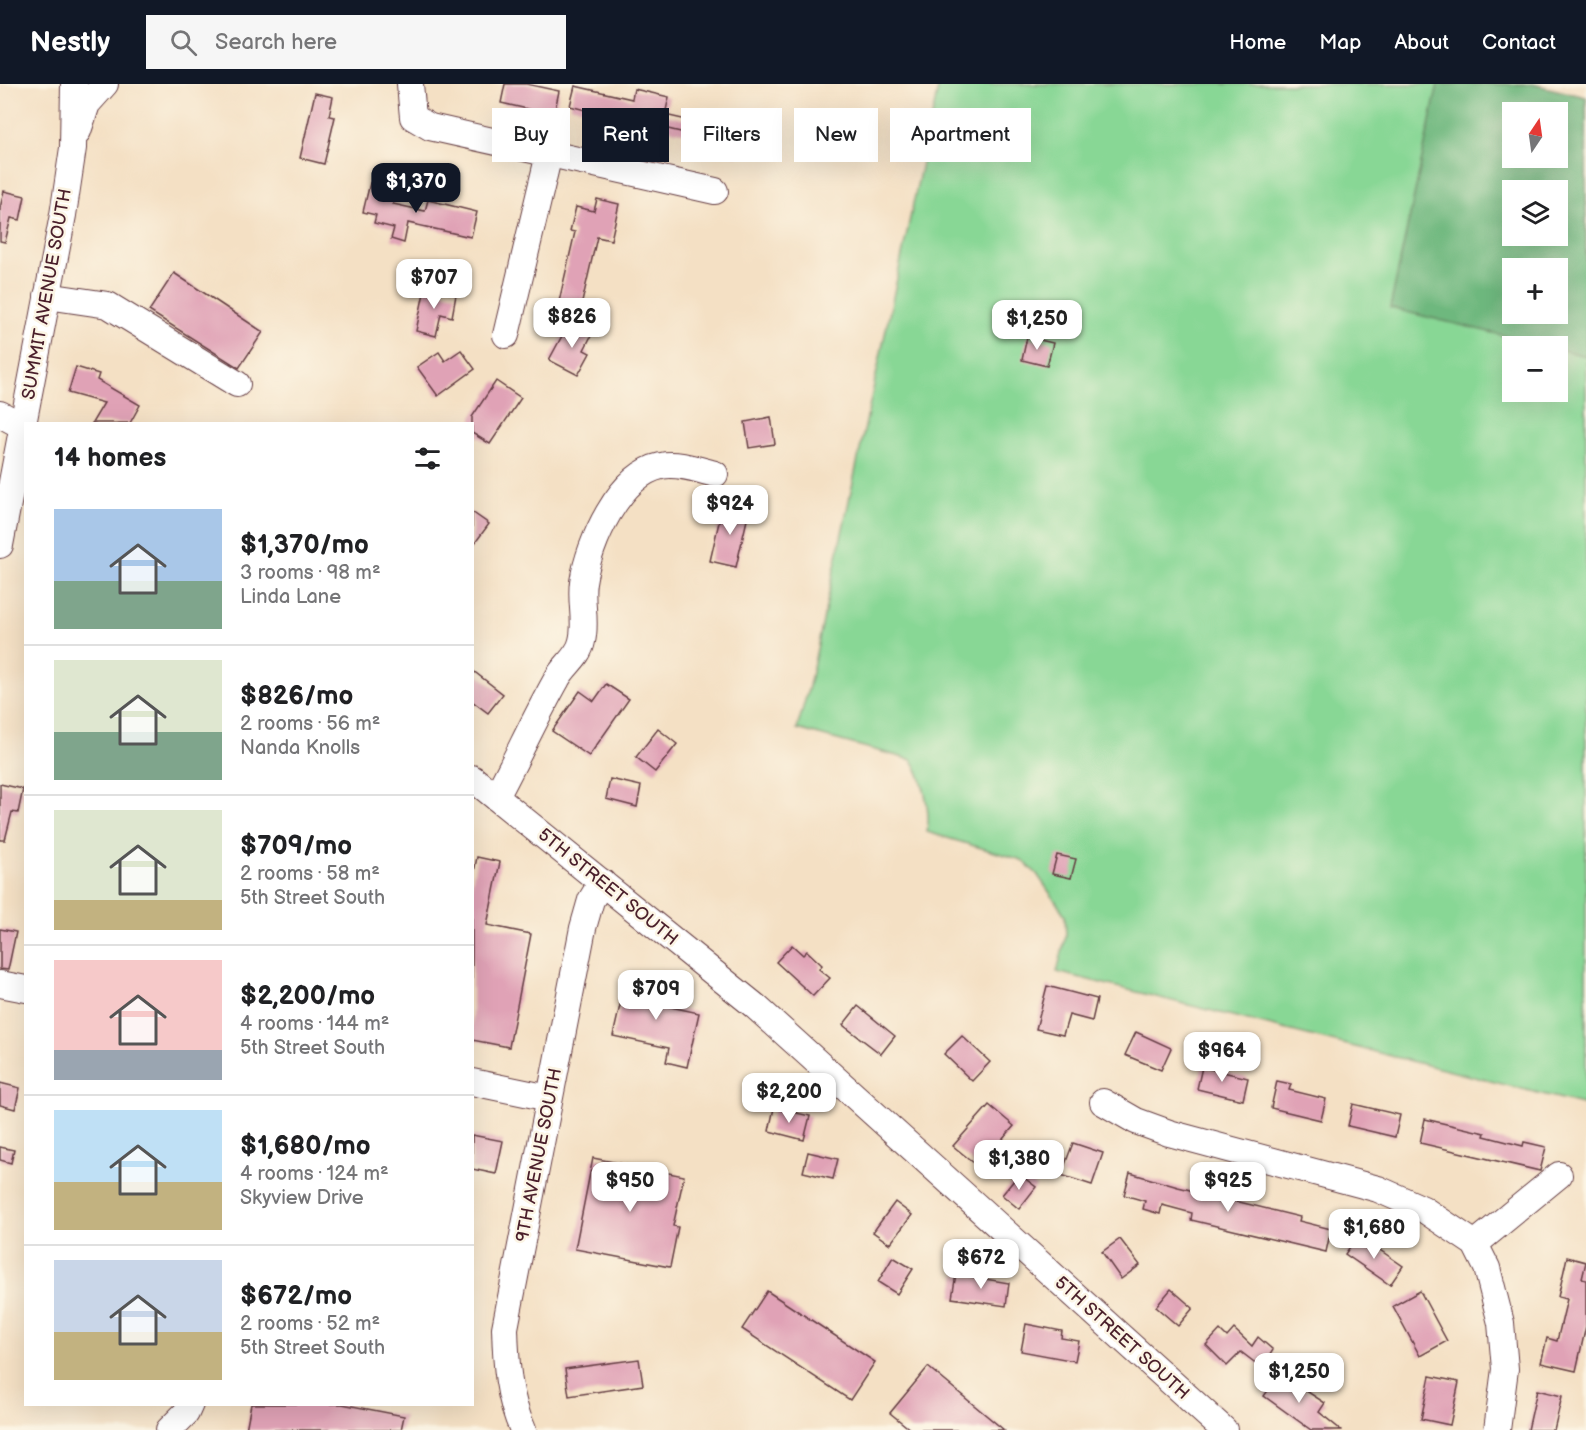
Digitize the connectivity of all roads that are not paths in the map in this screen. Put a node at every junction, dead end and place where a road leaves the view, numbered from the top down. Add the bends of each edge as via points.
1 (74, 84) edge
2 (105, 84) edge
3 (410, 84) edge
4 (492, 141) edge
5 (73, 148) junction
6 (570, 159) edge
7 (547, 162) edge
8 (715, 191) dead end
9 (47, 296) junction
10 (506, 335) dead end
11 (237, 384) dead end
12 (16, 422) edge
13 (715, 474) dead end
14 (0, 545) edge
15 (474, 780) edge
16 (496, 797) junction
17 (603, 882) junction
18 (0, 984) edge
19 (24, 990) edge
20 (474, 1082) edge
21 (549, 1098) junction
22 (1103, 1102) dead end
23 (1559, 1175) dead end
24 (1475, 1244) junction
25 (189, 1406) edge
26 (169, 1430) edge
27 (523, 1430) edge
28 (1224, 1430) edge
29 (1497, 1430) edge

1 - 5 street, SUMMIT AVENUE SOUTH
2 - 5 street, SUMMIT AVENUE SOUTH via 87,104
3 - 4 street via 413,117 430,127
5 - 9 street, SUMMIT AVENUE SOUTH
6 - 8 street
7 - 10 street
9 - 11 street via 108,305
9 - 12 street, SUMMIT AVENUE SOUTH
12 - 14 street, SUMMIT AVENUE SOUTH
13 - 16 street via 662,465 638,475 621,492 595,543 583,582 582,642 558,676
15 - 16 street, 5TH STREET SOUTH
16 - 17 street, 5TH STREET SOUTH
17 - 21 street, 9TH AVENUE SOUTH via 591,900 583,928
17 - 28 street, 5TH STREET SOUTH via 755,1006
18 - 19 street
20 - 21 street
21 - 27 street, 9TH AVENUE SOUTH via 505,1328 506,1369
22 - 24 street via 1136,1121 1169,1133 1378,1189 1424,1209
23 - 24 street
24 - 29 street via 1487,1268 1501,1323 1505,1369
25 - 26 street

